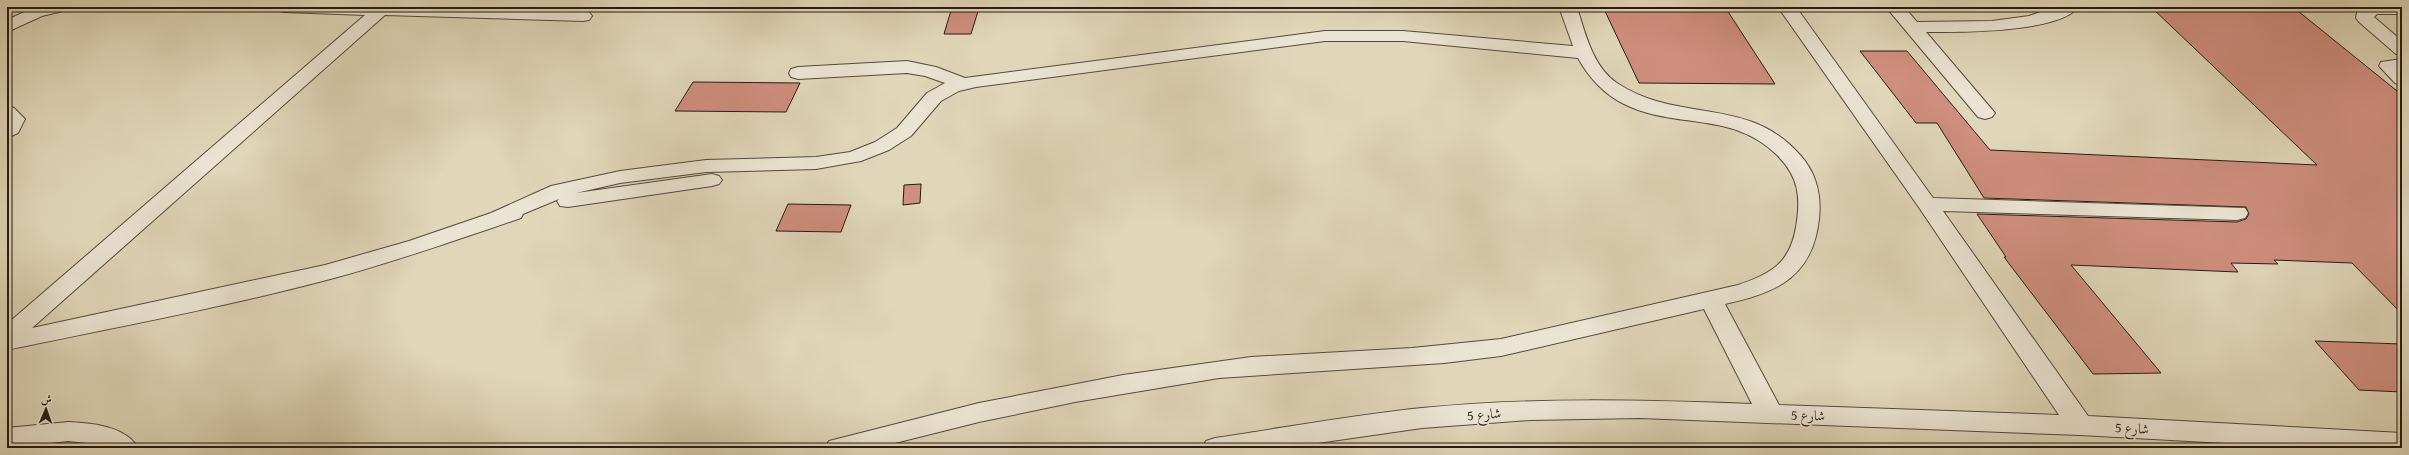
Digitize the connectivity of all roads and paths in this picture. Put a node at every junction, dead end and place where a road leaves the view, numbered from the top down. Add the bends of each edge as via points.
1 (57, 7) edge
2 (285, 7) edge
3 (1568, 7) edge
4 (1787, 7) edge
5 (1895, 7) edge
6 (2069, 7) edge
7 (2402, 9) edge
8 (381, 10) junction
9 (7, 12) edge
10 (36, 12) junction
11 (583, 16) dead end
12 (7, 27) edge
13 (1912, 27) junction
14 (2402, 50) edge
15 (1584, 53) junction
16 (2402, 65) edge
17 (798, 73) dead end
18 (2402, 79) edge
19 (964, 84) junction
20 (7, 112) edge
21 (1985, 112) dead end
22 (7, 132) edge
23 (1927, 204) junction
24 (2237, 213) dead end
25 (1711, 299) junction
26 (7, 337) edge
27 (7, 342) edge
28 (1770, 413) junction
29 (2080, 425) junction
30 (7, 438) edge
31 (2402, 443) edge
32 (125, 448) edge
33 (838, 448) edge
34 (1215, 448) edge

1 - 10 street
2 - 8 street
3 - 15 street
4 - 23 street
5 - 13 street
6 - 13 street via 2049,17 2008,25
7 - 14 street via 2375,9 2366,12 2365,18
8 - 11 street
8 - 26 street
9 - 10 street
10 - 12 street
13 - 21 street
15 - 19 street via 1403,36 1325,36
15 - 25 street via 1601,78 1620,93 1643,104 1673,113 1732,120 1757,128 1781,144 1802,171 1809,201 1804,240 1794,263 1785,272 1760,286
16 - 18 street via 2388,66
17 - 19 street via 907,68 929,71
19 - 27 street via 934,97 912,125 894,139 869,152 818,168 580,199 500,216 417,246 328,272
20 - 22 street via 15,119
23 - 24 street
23 - 29 street
25 - 28 street
25 - 33 street via 1518,344 1480,350 1428,356 1259,365 1099,388 942,421
28 - 29 street, شارع 5
28 - 34 street, شارع 5 via 1640,409 1531,411 1422,418
29 - 31 street, شارع 5
30 - 32 street via 44,432 78,432 108,438

